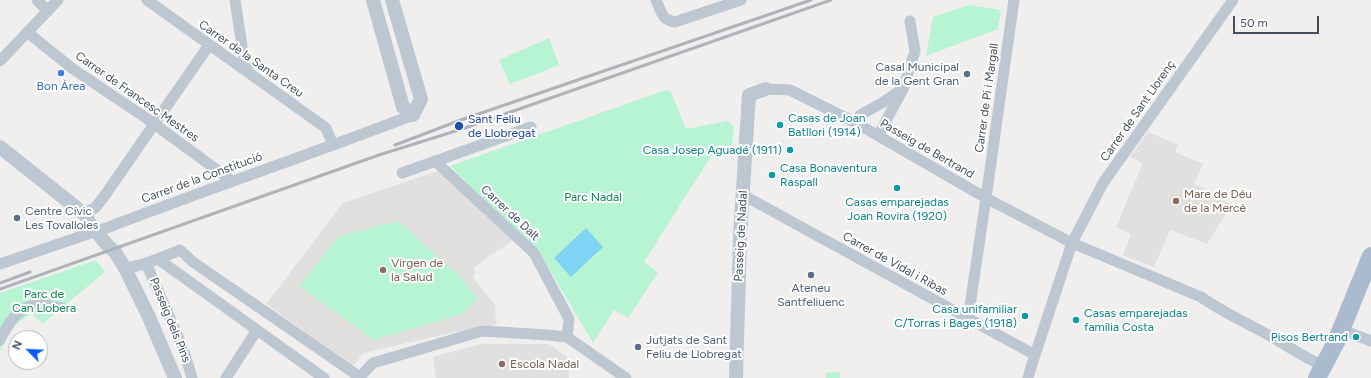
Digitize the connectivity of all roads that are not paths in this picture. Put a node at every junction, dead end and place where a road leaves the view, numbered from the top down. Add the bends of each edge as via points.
1 (37, 0) edge
2 (58, 0) edge
3 (147, 0) edge
4 (234, 0) edge
5 (373, 0) edge
6 (392, 0) edge
7 (656, 0) edge
8 (741, 0) edge
9 (1014, 0) edge
10 (1233, 0) edge
11 (48, 11) junction
12 (910, 21) dead end
13 (27, 32) junction
14 (209, 45) junction
15 (0, 61) edge
16 (249, 73) junction
17 (766, 89) joint
18 (903, 89) junction
19 (412, 115) junction
20 (856, 123) junction
21 (154, 125) junction
22 (531, 127) dead end
23 (878, 136) junction
24 (334, 145) junction
25 (0, 147) edge
26 (435, 161) junction
27 (402, 173) dead end
28 (232, 181) junction
29 (743, 195) junction
30 (986, 198) junction
31 (84, 212) junction
32 (1072, 243) junction
33 (1371, 256) edge
34 (158, 259) junction
35 (146, 263) junction
36 (0, 264) edge
37 (125, 268) junction
38 (62, 308) dead end
39 (968, 319) junction
40 (257, 330) junction
41 (1352, 333) junction
42 (566, 337) junction
43 (0, 340) edge
44 (1371, 341) edge
45 (1035, 355) junction
46 (1320, 372) edge
47 (175, 378) edge
48 (192, 378) edge
49 (226, 378) edge
50 (324, 378) edge
51 (626, 378) edge
52 (736, 378) edge
53 (1028, 378) edge

1 - 11 street
2 - 11 street
3 - 14 street, Carrer de la Santa Creu
4 - 16 street
5 - 19 street via 403,107
6 - 19 street via 421,99
7 - 8 street via 669,22
9 - 30 street, Carrer de Pi i Margall
10 - 32 street, Carrer de Sant Llorenç via 1103,183
11 - 13 street
12 - 18 street via 916,51
13 - 15 street
13 - 21 street, Carrer de Francesc Mestres via 73,69
14 - 16 street, Carrer de la Santa Creu
14 - 21 street
16 - 24 street, Carrer de la Santa Creu via 326,128
17 - 20 street, Passeig de Bertrand via 790,90
17 - 29 street, Passeig de Nadal via 749,95
18 - 20 street via 860,115
18 - 23 street
19 - 24 street, Carrer de la Constitució
20 - 23 street, Passeig de Bertrand
21 - 28 street, Carrer de Francesc Mestres
21 - 31 street via 95,208
22 - 26 street
23 - 30 street, Passeig de Bertrand
24 - 28 street, Carrer de la Constitució
25 - 31 street
26 - 27 street
26 - 42 street, Carrer de Dalt via 534,253 569,319
28 - 36 street, Carrer de la Constitució, bridge
29 - 39 street, Carrer de Vidal i Ribas
29 - 52 street, Passeig de Nadal
30 - 32 street, Passeig de Bertrand
30 - 39 street, Carrer de Pi i Margall
31 - 37 street, Passeig dels Pins via 88,221 115,252
32 - 45 street, Carrer de Sant Llorenç
32 - 46 street, Passeig de Bertrand via 1200,297 1311,360
33 - 41 main road
34 - 35 street
34 - 40 street
34 - 42 street via 180,250 193,262 360,377 373,363 482,331
35 - 37 street
35 - 48 street, Passeig dels Pins via 183,348
37 - 47 street, Passeig dels Pins
38 - 43 street via 37,304 26,307 16,314
39 - 45 street, Carrer de Vidal i Ribas
40 - 49 street
40 - 50 street
41 - 44 street
41 - 46 main road
42 - 51 street
45 - 53 street, Carrer de Sant Llorenç

